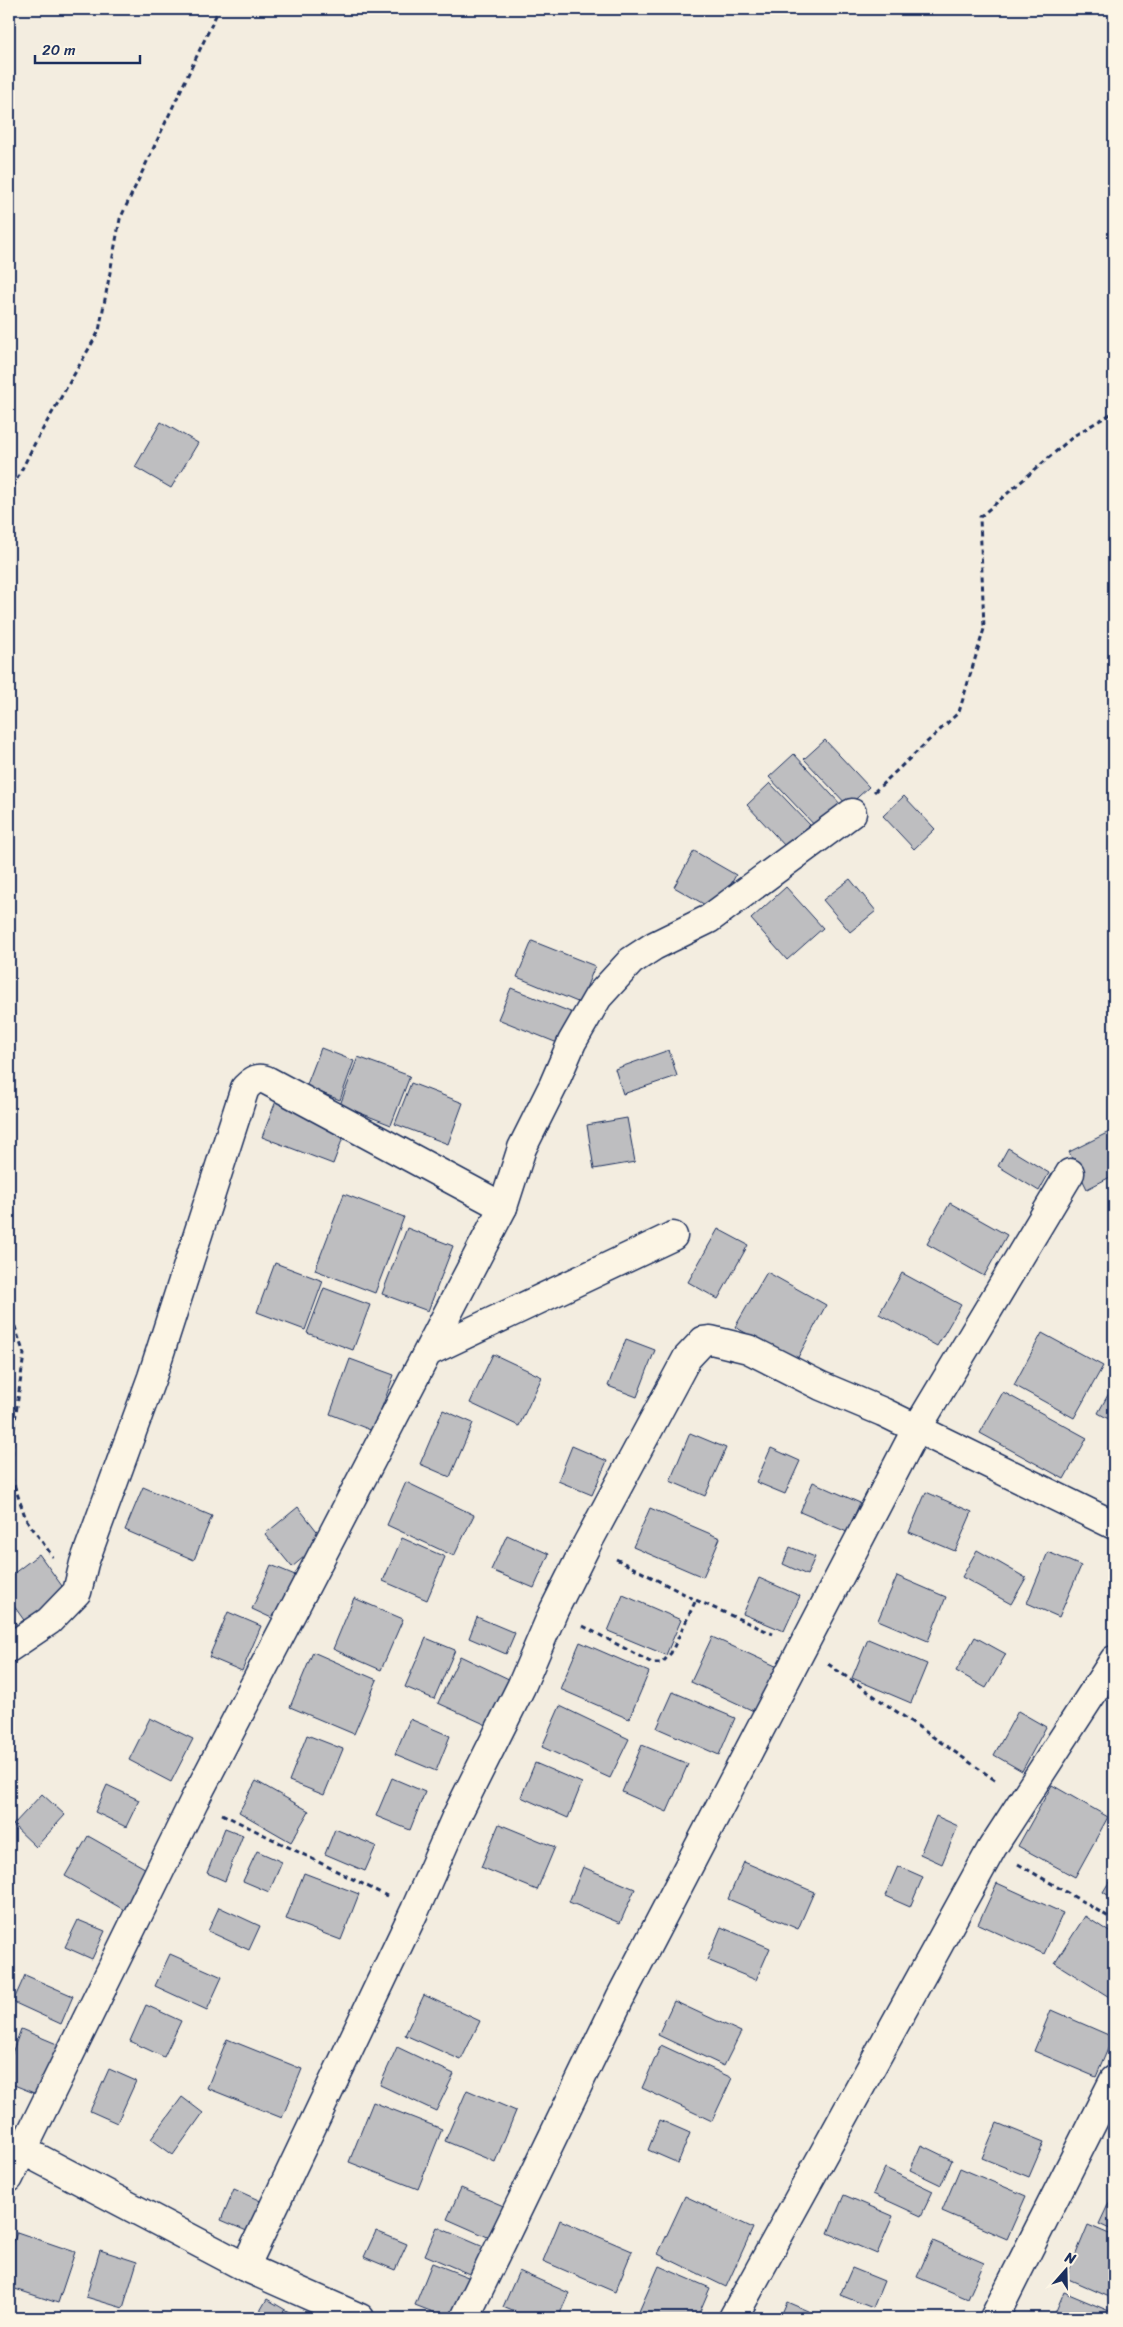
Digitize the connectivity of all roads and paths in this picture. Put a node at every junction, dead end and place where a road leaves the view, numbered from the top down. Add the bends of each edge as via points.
1 (220, 9) edge
2 (1114, 412) edge
3 (9, 495) edge
4 (852, 814) joint
5 (1070, 1173) dead end
6 (502, 1207) junction
7 (673, 1236) dead end
8 (9, 1309) edge
9 (428, 1352) junction
10 (916, 1430) junction
11 (1114, 1525) edge
12 (586, 1544) junction
13 (77, 1592) junction
14 (696, 1600) junction
15 (554, 1610) junction
16 (9, 1648) edge
17 (804, 1648) junction
18 (1114, 1660) edge
19 (1024, 1800) junction
20 (194, 1801) junction
21 (992, 1848) junction
22 (415, 1910) junction
23 (1114, 1920) edge
24 (1114, 2080) edge
25 (16, 2147) edge
26 (9, 2178) edge
27 (245, 2267) junction
28 (360, 2318) edge
29 (465, 2318) edge
30 (733, 2318) edge
31 (994, 2318) edge

1 - 3 path via 120,219 99,331
2 - 4 path via 1074,435 980,517 984,629 959,712
4 - 6 street via 709,919 631,961 598,997 572,1042 522,1148
5 - 10 street
6 - 9 street
6 - 13 street via 268,1081 254,1079 246,1088 152,1377 84,1563
7 - 9 street
8 - 13 path via 24,1354 11,1476 26,1519
9 - 20 street
10 - 11 street
10 - 12 street via 748,1349 703,1341 687,1358
10 - 17 street
12 - 14 path
12 - 15 street
13 - 16 street via 49,1621
14 - 15 path via 671,1653 662,1663 652,1663
14 - 17 path
15 - 22 street
17 - 19 path
17 - 29 street via 620,1998
18 - 19 street
19 - 21 street
20 - 22 path
20 - 25 street
21 - 23 path
21 - 30 street
22 - 27 street
24 - 31 street
25 - 26 street
25 - 27 street
27 - 28 street

